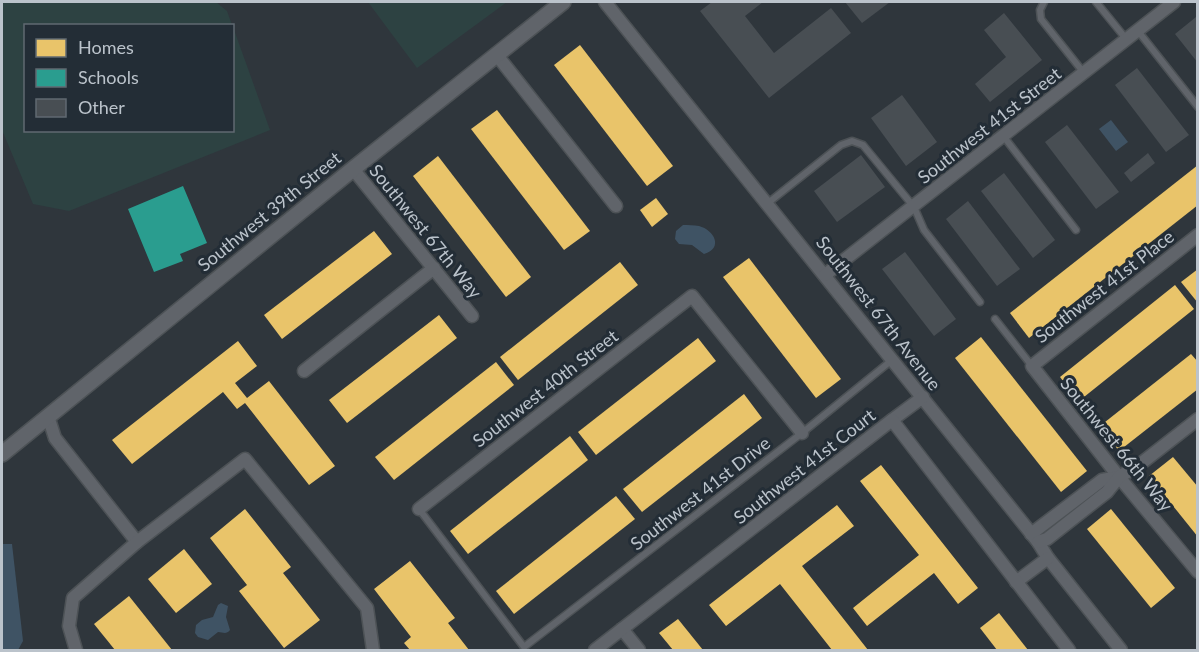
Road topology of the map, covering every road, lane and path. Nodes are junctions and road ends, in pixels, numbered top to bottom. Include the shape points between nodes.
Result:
1 (563, 2) edge
2 (605, 2) edge
3 (1044, 2) edge
4 (1096, 2) edge
5 (1173, 2) edge
6 (1138, 31) junction
7 (1127, 40) junction
8 (496, 54) junction
9 (1084, 73) junction
10 (1197, 107) edge
11 (1004, 137) junction
12 (352, 169) junction
13 (768, 203) junction
14 (616, 206) dead end
15 (915, 207) junction
16 (1076, 230) dead end
17 (1197, 235) edge
18 (434, 268) junction
19 (825, 275) junction
20 (980, 302) dead end
21 (472, 316) dead end
22 (995, 319) dead end
23 (892, 359) junction
24 (1032, 366) junction
25 (304, 371) dead end
26 (923, 398) junction
27 (48, 416) junction
28 (1197, 419) edge
29 (892, 420) junction
30 (802, 433) junction
31 (2, 454) edge
32 (1119, 477) junction
33 (419, 509) joint
34 (1035, 538) junction
35 (137, 542) junction
36 (1048, 558) junction
37 (1197, 572) edge
38 (1016, 582) junction
39 (622, 629) junction
40 (76, 651) edge
41 (373, 651) edge
42 (595, 651) edge
43 (639, 651) edge
44 (1069, 651) edge
45 (1121, 651) edge

1 - 8 street, Southwest 39th Street
2 - 13 street, Southwest 67th Avenue
3 - 9 lane via 1041,19
4 - 7 lane
5 - 6 street, Southwest 41st Street
6 - 7 street, Southwest 41st Street
6 - 10 lane
7 - 9 street, Southwest 41st Street
8 - 12 street, Southwest 39th Street
8 - 14 street
9 - 11 street, Southwest 41st Street
11 - 15 street, Southwest 41st Street
11 - 16 lane
12 - 18 street, Southwest 67th Way
12 - 27 street, Southwest 39th Street
13 - 15 lane via 841,145 852,141 863,145
13 - 19 street, Southwest 67th Avenue
15 - 19 street, Southwest 41st Street
15 - 20 lane via 924,230
17 - 24 street, Southwest 41st Place
18 - 21 street, Southwest 67th Way
18 - 25 street
19 - 23 street, Southwest 67th Avenue
22 - 24 lane
23 - 26 street, Southwest 67th Avenue
23 - 30 lane, Southwest 41st Drive
24 - 32 street, Southwest 66th Way
26 - 29 street
26 - 34 street, Southwest 67th Avenue
27 - 31 street, Southwest 39th Street
27 - 35 street via 55,438
28 - 32 street
29 - 38 street, Southwest 41st Court
29 - 39 street, Southwest 41st Court
30 - 33 street, Southwest 40th Street via 692,296
30 - 33 lane, Southwest 41st Drive via 524,647
32 - 34 street via 1102,480
32 - 37 street, Southwest 66th Way
34 - 36 street, Southwest 67th Avenue
35 - 40 street via 73,598 69,626
35 - 41 street via 245,459 367,608
36 - 38 street
36 - 45 street, Southwest 67th Avenue
38 - 44 street, Southwest 41st Court
39 - 42 street, Southwest 41st Court
39 - 43 street

